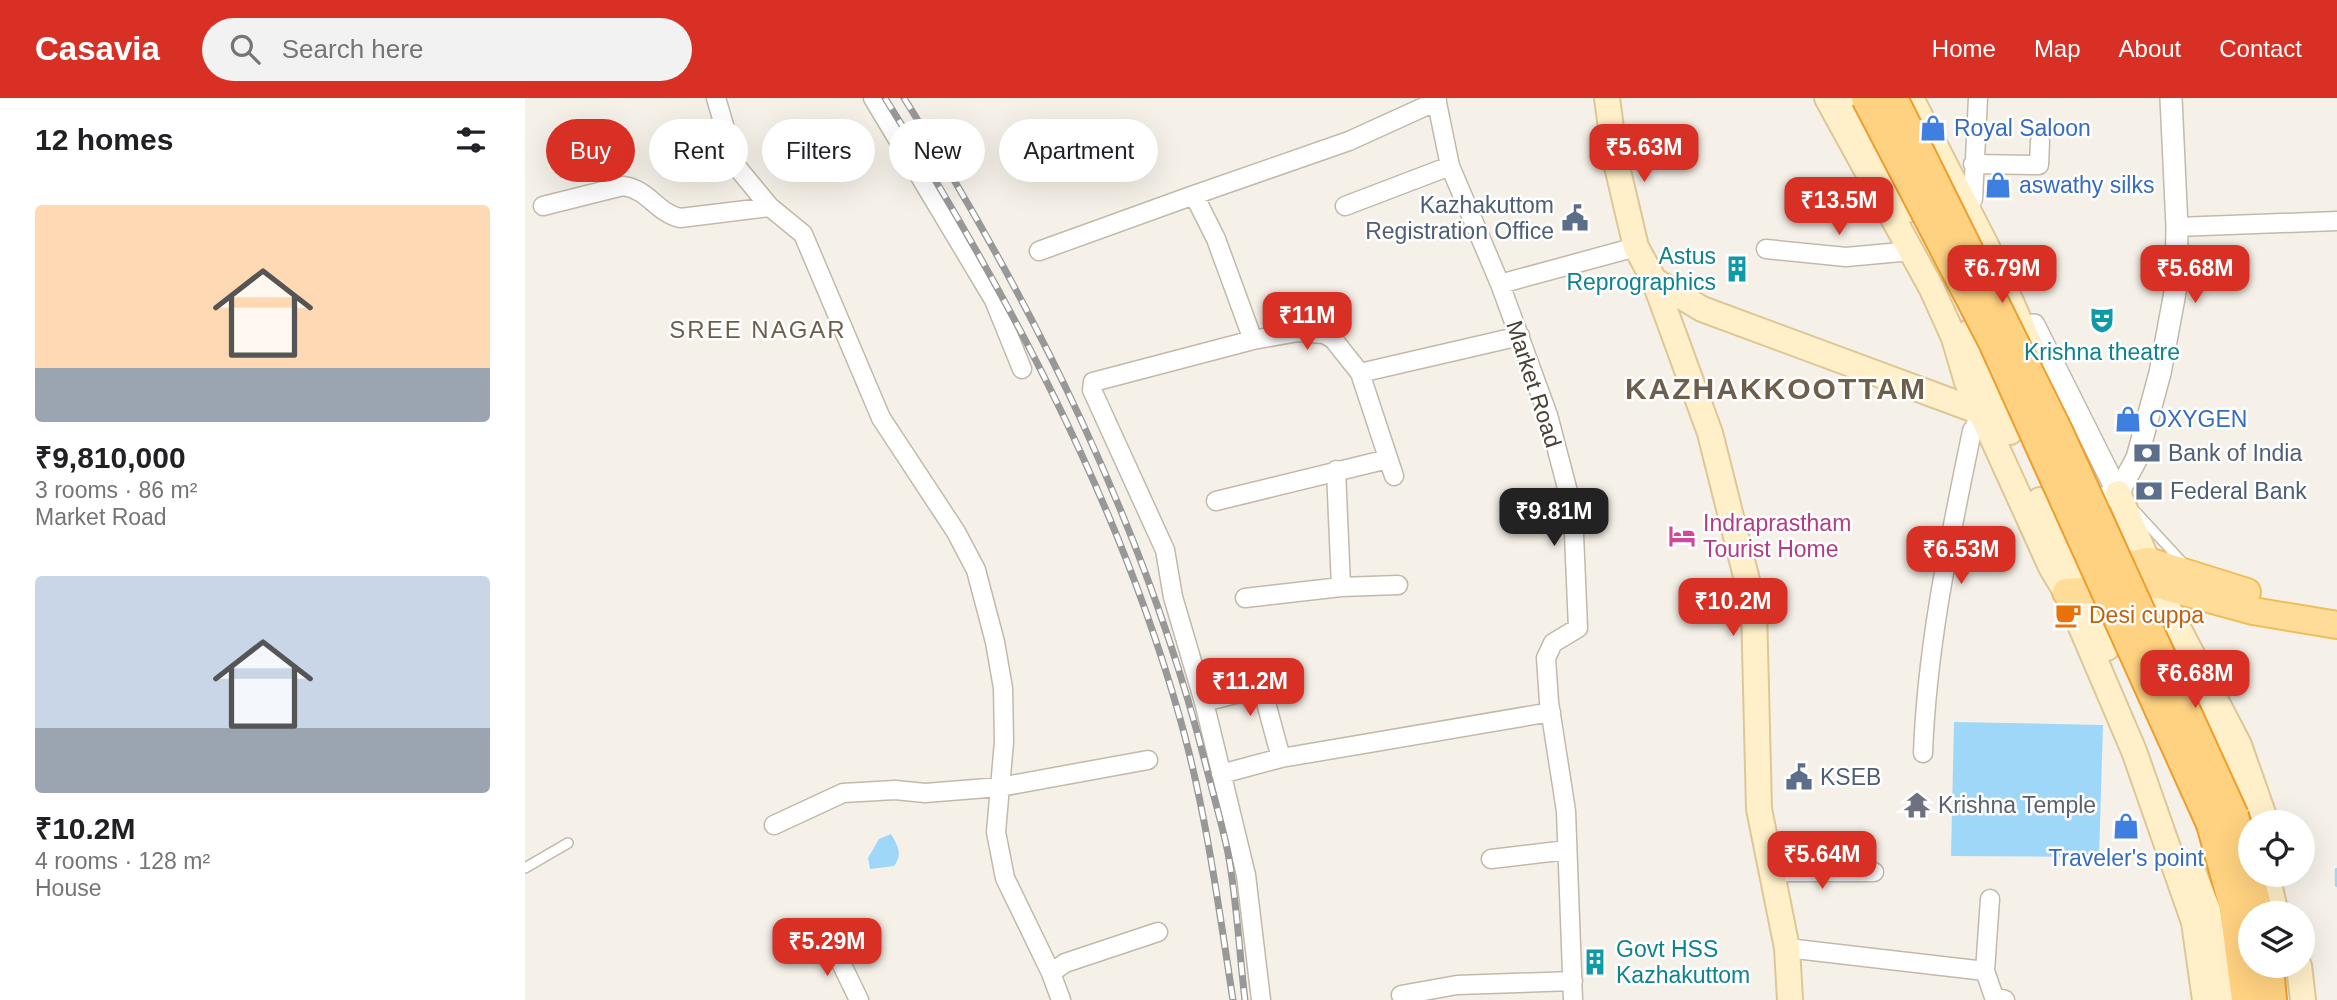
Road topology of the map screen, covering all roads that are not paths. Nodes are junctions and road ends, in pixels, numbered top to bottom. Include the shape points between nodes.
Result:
1 (716, 98) edge
2 (873, 98) edge
3 (1607, 98) edge
4 (1828, 98) edge
5 (1850, 98) edge
6 (1866, 98) edge
7 (1893, 98) edge
8 (1910, 98) edge
9 (1922, 98) edge
10 (1978, 98) edge
11 (2171, 98) edge
12 (1437, 100) edge
13 (2040, 141) dead end
14 (1973, 164) junction
15 (1450, 166) junction
16 (1194, 195) junction
17 (1973, 199) junction
18 (543, 206) dead end
19 (1345, 206) dead end
20 (770, 207) junction
21 (2337, 221) edge
22 (2177, 227) junction
23 (1636, 247) junction
24 (1766, 249) dead end
25 (1039, 251) dead end
26 (1912, 251) junction
27 (1654, 280) junction
28 (1500, 284) junction
29 (1702, 309) junction
30 (1520, 336) junction
31 (1252, 340) junction
32 (1681, 359) junction
33 (1023, 369) dead end
34 (1360, 373) junction
35 (1983, 413) junction
36 (1336, 470) junction
37 (2110, 495) junction
38 (1216, 501) dead end
39 (2040, 520) junction
40 (2192, 574) junction
41 (2071, 584) junction
42 (1398, 585) dead end
43 (2152, 586) junction
44 (1341, 587) junction
45 (1245, 598) dead end
46 (2302, 617) junction
47 (2337, 622) edge
48 (1204, 702) junction
49 (1551, 712) junction
50 (1923, 753) dead end
51 (1281, 758) junction
52 (1149, 760) dead end
53 (1220, 774) junction
54 (1000, 787) junction
55 (2246, 810) edge
56 (2262, 810) edge
57 (774, 825) dead end
58 (568, 843) dead end
59 (1567, 850) junction
60 (1491, 859) dead end
61 (525, 868) edge
62 (1771, 872) junction
63 (1874, 872) dead end
64 (1990, 899) dead end
65 (2256, 901) edge
66 (1158, 932) dead end
67 (829, 938) dead end
68 (1787, 948) junction
69 (1985, 971) junction
70 (1051, 973) junction
71 (2270, 978) edge
72 (2286, 978) edge
73 (2300, 978) edge
74 (1573, 981) junction
75 (1401, 995) dead end
76 (859, 1000) edge
77 (1061, 1000) edge
78 (1261, 1000) edge
79 (1573, 1000) edge
80 (1790, 1000) edge
81 (2005, 1000) edge
82 (2205, 1000) edge
83 (2222, 1000) edge
84 (2246, 1000) edge
85 (2272, 1000) edge
86 (2288, 1000) edge
87 (2303, 1000) edge

1 - 20 street via 736,166
2 - 33 street via 994,300
3 - 23 main road via 1615,158
4 - 26 main road
5 - 39 main road via 1962,316
6 - 84 highway, bridge via 1992,340 2196,787 2234,907
7 - 65 highway, bridge via 2058,431 2202,743 2234,816
8 - 37 main road via 1987,247 2067,429
9 - 17 street
10 - 14 street
11 - 22 street
12 - 15 street, Market Road
12 - 16 street via 1349,141
13 - 14 street via 2039,164
14 - 17 street
15 - 19 street
15 - 28 street, Market Road
16 - 25 street
16 - 31 street via 1216,239
17 - 37 street
18 - 20 street via 623,186 635,187 668,216 680,218
20 - 54 street via 803,234 881,418 976,570 1003,688
21 - 22 street
22 - 37 street via 2176,287 2160,373 2137,458
23 - 27 main road
23 - 28 street
24 - 26 street via 1846,257
26 - 35 main road
27 - 29 main road
27 - 32 main road
28 - 30 street, Market Road
29 - 32 main road via 1690,323
29 - 35 main road
30 - 34 street
30 - 49 street, Market Road via 1548,415 1573,511 1579,619 1578,628 1553,643 1546,658
31 - 34 street via 1298,332 1324,334
31 - 48 street via 1093,382 1092,390 1165,550 1173,597
32 - 62 main road via 1710,433 1754,608 1759,808
34 - 36 street via 1391,468
35 - 39 main road
35 - 50 street via 1972,431 1942,584 1927,685
36 - 38 street
36 - 44 street
37 - 39 street
37 - 40 lane
37 - 43 main road
39 - 41 main road
40 - 43 main road
40 - 46 main road
41 - 43 main road
41 - 82 main road via 2194,922
41 - 83 main road via 2208,910
42 - 44 street
43 - 46 main road via 2253,611
43 - 55 main road
43 - 56 main road via 2239,744
44 - 45 street
46 - 47 main road
48 - 51 street via 1247,691 1265,699
48 - 53 street
49 - 51 street
49 - 59 street, Market Road via 1560,755
51 - 53 street
52 - 54 street
53 - 78 street via 1246,875
54 - 57 street via 843,793
54 - 70 street via 996,832 1005,878
58 - 61 lane
59 - 60 street
59 - 74 street, Market Road
62 - 63 street
62 - 68 main road
64 - 69 street
66 - 70 street via 1065,963
67 - 76 street
68 - 69 street
68 - 80 main road
69 - 81 street via 1994,997
70 - 77 street
71 - 85 highway
72 - 86 main road
73 - 87 main road
74 - 75 street via 1457,985
74 - 79 street, Market Road

